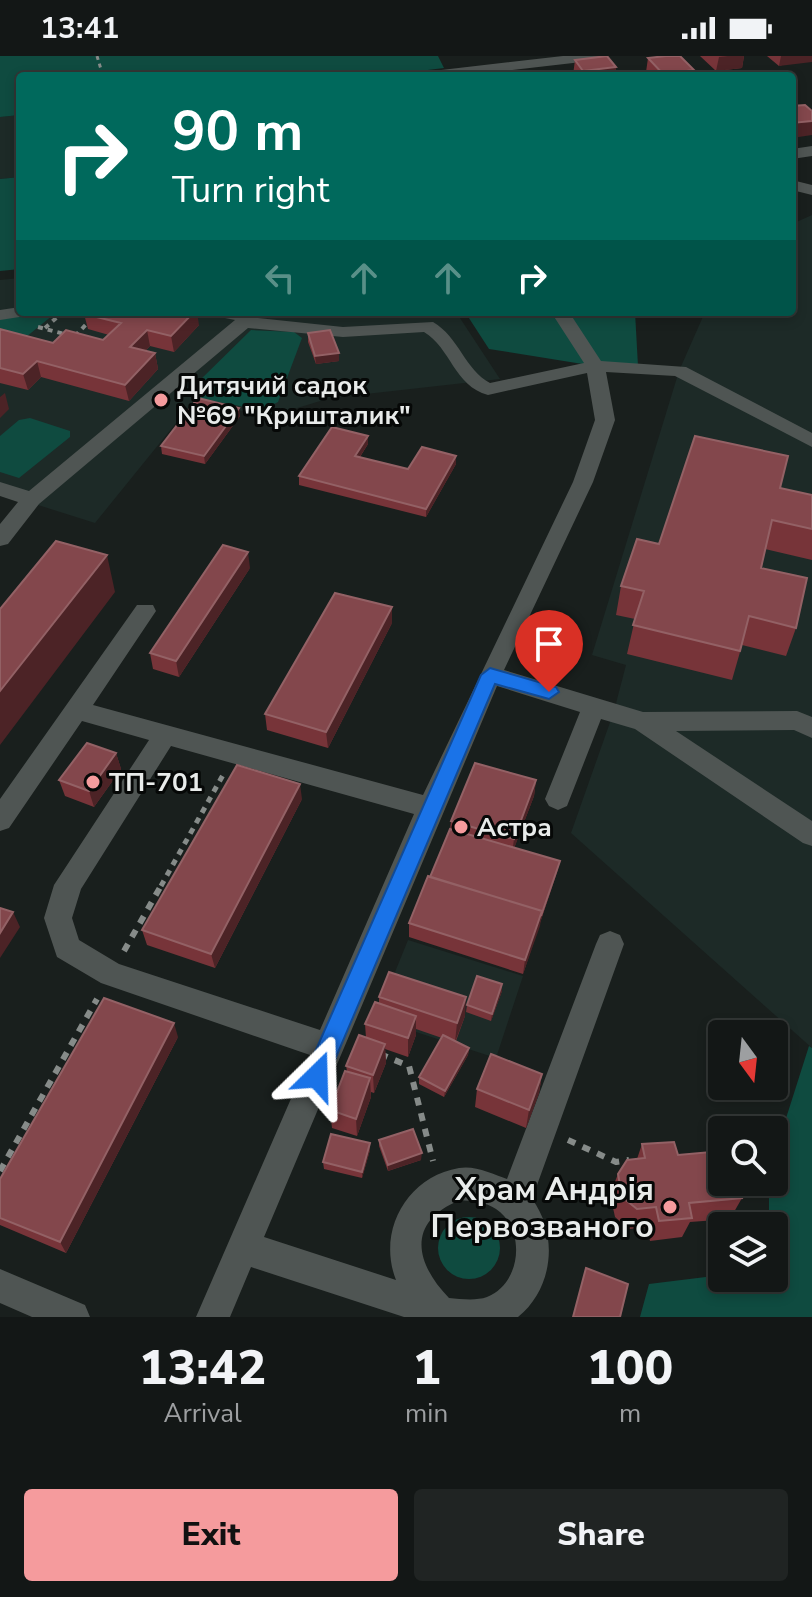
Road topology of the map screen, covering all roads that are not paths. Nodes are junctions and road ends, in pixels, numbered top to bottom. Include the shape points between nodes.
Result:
1 (462, 56) edge
2 (599, 56) edge
3 (504, 67) junction
4 (473, 70) junction
5 (457, 72) edge
6 (466, 72) edge
7 (514, 72) edge
8 (240, 316) edge
9 (563, 316) edge
10 (244, 322) junction
11 (595, 366) junction
12 (812, 441) edge
13 (0, 489) edge
14 (31, 500) junction
15 (0, 539) edge
16 (145, 611) dead end
17 (490, 675) junction
18 (594, 706) junction
19 (77, 710) junction
20 (643, 722) junction
21 (812, 728) edge
22 (165, 735) junction
23 (558, 799) dead end
24 (430, 808) junction
25 (0, 820) edge
26 (812, 835) edge
27 (610, 944) dead end
28 (331, 1041) junction
29 (515, 1202) junction
30 (245, 1248) junction
31 (0, 1286) edge
32 (443, 1315) edge
33 (73, 1317) edge
34 (213, 1317) edge

1 - 4 street
2 - 3 street
3 - 4 street
3 - 7 street
4 - 5 street
4 - 6 street
8 - 10 street via 249,318
9 - 11 street
10 - 11 street via 343,332 427,326 439,331 476,385 488,389
10 - 14 street
11 - 12 street via 679,371
11 - 17 street via 605,420 583,482
13 - 14 street
14 - 15 street
16 - 19 street
17 - 18 street
17 - 24 street
18 - 20 street
18 - 23 street
19 - 22 street
19 - 25 street
20 - 21 street via 797,720
20 - 26 street
22 - 24 street
22 - 28 street via 68,885 58,918 67,948 111,974
24 - 28 street
27 - 29 street
28 - 30 street
29 - 32 street via 533,1245 532,1268 522,1289 507,1306 486,1315
29 - 32 street via 479,1185 460,1184 441,1189 412,1217 405,1258 412,1279
30 - 32 street via 419,1302
30 - 34 street
31 - 33 street

